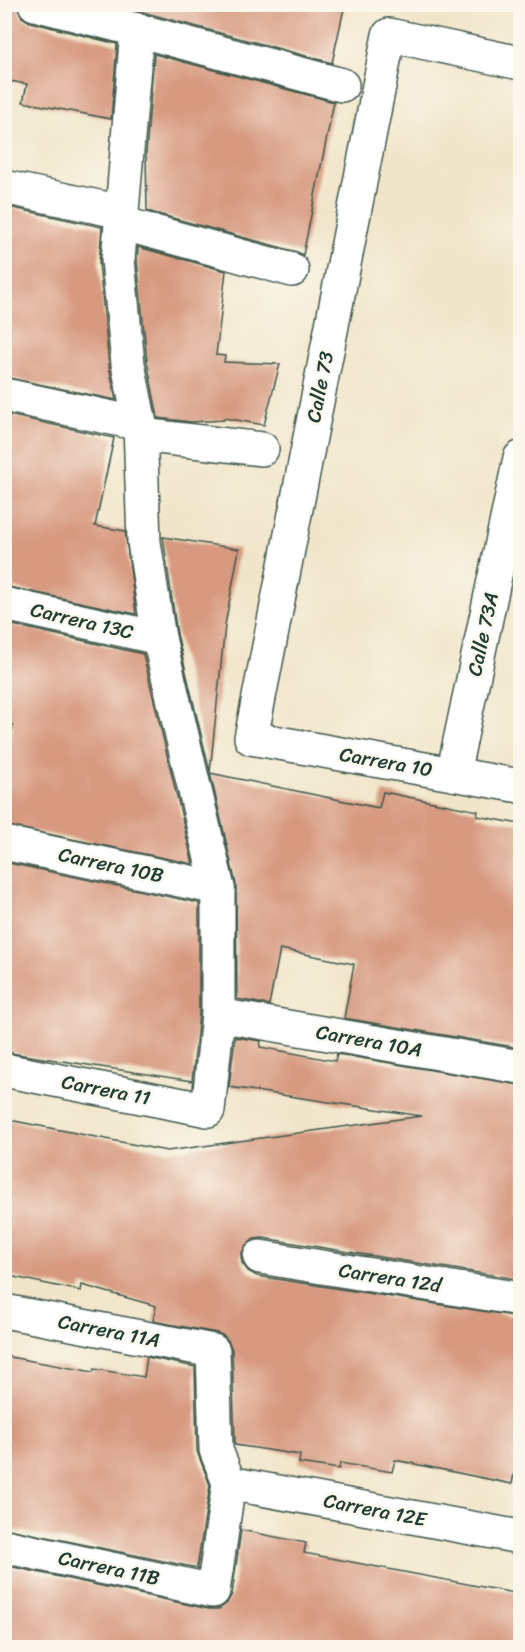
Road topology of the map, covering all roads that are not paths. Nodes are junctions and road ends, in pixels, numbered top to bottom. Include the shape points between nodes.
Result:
1 (35, 4) edge
2 (137, 30) junction
3 (520, 63) edge
4 (342, 85) dead end
5 (4, 187) edge
6 (121, 217) junction
7 (292, 270) dead end
8 (4, 395) edge
9 (141, 429) junction
10 (262, 449) dead end
11 (520, 458) edge
12 (4, 603) edge
13 (159, 638) junction
14 (251, 738) joint
15 (453, 774) junction
16 (520, 786) edge
17 (4, 843) edge
18 (218, 888) junction
19 (218, 1015) junction
20 (520, 1067) edge
21 (4, 1070) edge
22 (261, 1257) dead end
23 (520, 1299) edge
24 (4, 1311) edge
25 (229, 1483) junction
26 (520, 1537) edge
27 (4, 1546) edge

1 - 2 street
2 - 4 street
2 - 6 street
3 - 14 street, Calle 73 via 389,35
5 - 6 street
6 - 7 street
6 - 9 street via 118,260 127,352
8 - 9 street
9 - 10 street
9 - 13 street via 144,542
11 - 15 street, Calle 73A
12 - 13 street, Carrera 13C
13 - 18 street
14 - 15 street, Carrera 10
15 - 16 street, Carrera 10
17 - 18 street, Carrera 10B
18 - 19 street
19 - 20 street, Carrera 10A
19 - 21 street, Carrera 11 via 208,1110
22 - 23 street, Carrera 12d
24 - 25 street, Carrera 11A via 213,1351 216,1450
25 - 26 street, Carrera 12E
25 - 27 street, Carrera 11B via 213,1591

